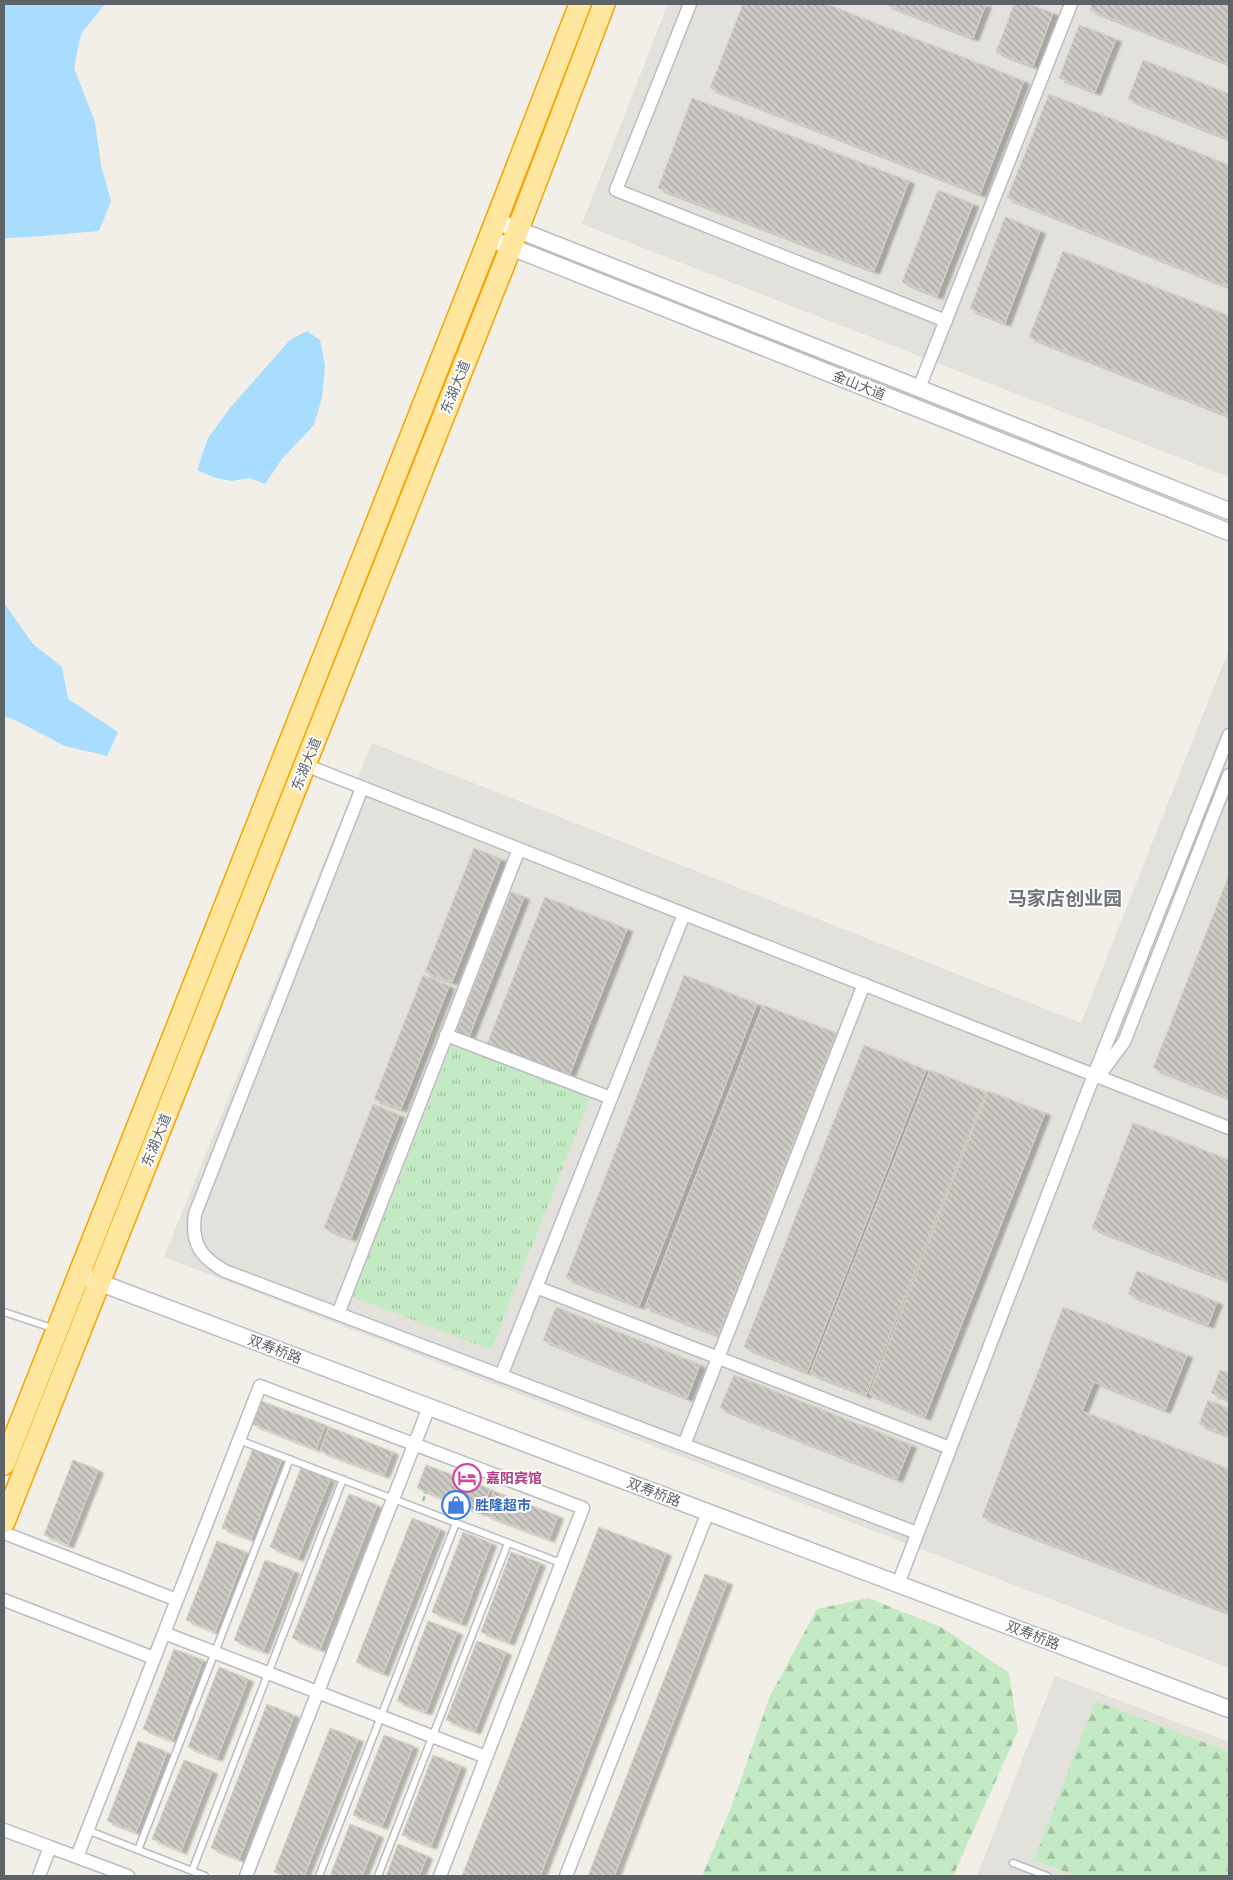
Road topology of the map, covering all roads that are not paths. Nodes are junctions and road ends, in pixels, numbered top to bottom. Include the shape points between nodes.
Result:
1 (580, 4) edge
2 (604, 4) edge
3 (690, 4) edge
4 (1071, 4) edge
5 (493, 230) junction
6 (514, 238) junction
7 (946, 321) junction
8 (919, 388) junction
9 (1229, 511) edge
10 (1229, 532) edge
11 (1229, 735) edge
12 (305, 765) junction
13 (1229, 776) edge
14 (362, 788) junction
15 (519, 849) junction
16 (684, 914) junction
17 (864, 984) junction
18 (446, 1035) junction
19 (1096, 1076) junction
20 (611, 1098) junction
21 (1229, 1128) edge
22 (78, 1275) junction
23 (100, 1282) junction
24 (536, 1288) junction
25 (4, 1312) edge
26 (338, 1314) junction
27 (56, 1330) junction
28 (718, 1358) junction
29 (501, 1376) junction
30 (429, 1407) junction
31 (239, 1440) junction
32 (414, 1445) junction
33 (684, 1445) junction
34 (950, 1448) junction
35 (290, 1459) junction
36 (4, 1464) edge
37 (342, 1479) junction
38 (393, 1499) junction
39 (708, 1512) junction
40 (4, 1522) edge
41 (456, 1523) junction
42 (917, 1532) junction
43 (4, 1533) edge
44 (508, 1543) junction
45 (561, 1563) junction
46 (898, 1584) junction
47 (4, 1600) edge
48 (177, 1600) junction
49 (164, 1633) junction
50 (214, 1653) junction
51 (154, 1658) junction
52 (268, 1674) junction
53 (317, 1692) junction
54 (1229, 1709) edge
55 (380, 1717) junction
56 (432, 1736) junction
57 (486, 1757) junction
58 (4, 1830) edge
59 (87, 1830) junction
60 (50, 1847) junction
61 (138, 1850) junction
62 (77, 1857) junction
63 (1013, 1863) dead end
64 (192, 1871) junction
65 (39, 1876) edge
66 (128, 1876) edge
67 (205, 1876) edge
68 (246, 1876) edge
69 (319, 1876) edge
70 (378, 1876) edge
71 (440, 1876) edge
72 (566, 1876) edge
73 (1047, 1876) edge

1 - 5 highway, 东湖大道
2 - 6 highway, 东湖大道
3 - 7 street via 616,190
4 - 7 street
5 - 6 street, 金山大道
5 - 22 highway, 东湖大道
6 - 8 street, 金山大道
6 - 10 street, 金山大道
6 - 12 highway, 东湖大道
7 - 8 street
8 - 9 street, 金山大道
11 - 19 street
12 - 14 street
12 - 23 highway, 东湖大道
13 - 19 street via 1124,1042
14 - 15 street
14 - 26 street via 195,1214 193,1230 198,1248 211,1264
15 - 16 street
15 - 18 street
16 - 17 street
16 - 20 street
17 - 19 street
17 - 28 street
18 - 20 street
18 - 26 street
19 - 21 street
19 - 34 street
20 - 24 street
22 - 23 street, 双寿桥路
22 - 27 highway, 东湖大道
23 - 30 street, 双寿桥路
23 - 40 highway, 东湖大道
24 - 28 street
24 - 29 street
25 - 27 lane
26 - 29 street
27 - 36 highway, 东湖大道
28 - 33 street
28 - 34 street
29 - 33 street
30 - 32 street
30 - 39 street, 双寿桥路
31 - 32 street via 260,1386
31 - 35 lane
31 - 48 street
32 - 38 street
32 - 45 street via 583,1508
33 - 42 street
34 - 42 street
35 - 37 lane
35 - 50 lane
37 - 38 lane
37 - 52 lane
38 - 41 lane
38 - 53 street
39 - 46 street, 双寿桥路
39 - 72 street
41 - 44 lane
41 - 55 lane
42 - 46 street
43 - 48 street
44 - 45 lane
44 - 56 lane
45 - 57 street
46 - 54 street, 双寿桥路
47 - 51 street
48 - 49 street
49 - 50 street
49 - 51 street
50 - 52 street
50 - 61 lane
51 - 59 street
52 - 53 street
52 - 64 lane
53 - 55 street
53 - 68 street
55 - 56 street
55 - 69 lane
56 - 57 street
56 - 70 lane
57 - 71 street
58 - 60 street
59 - 61 lane
59 - 62 street
60 - 62 street
60 - 65 street
61 - 64 lane
62 - 66 street
63 - 73 lane
64 - 67 lane

